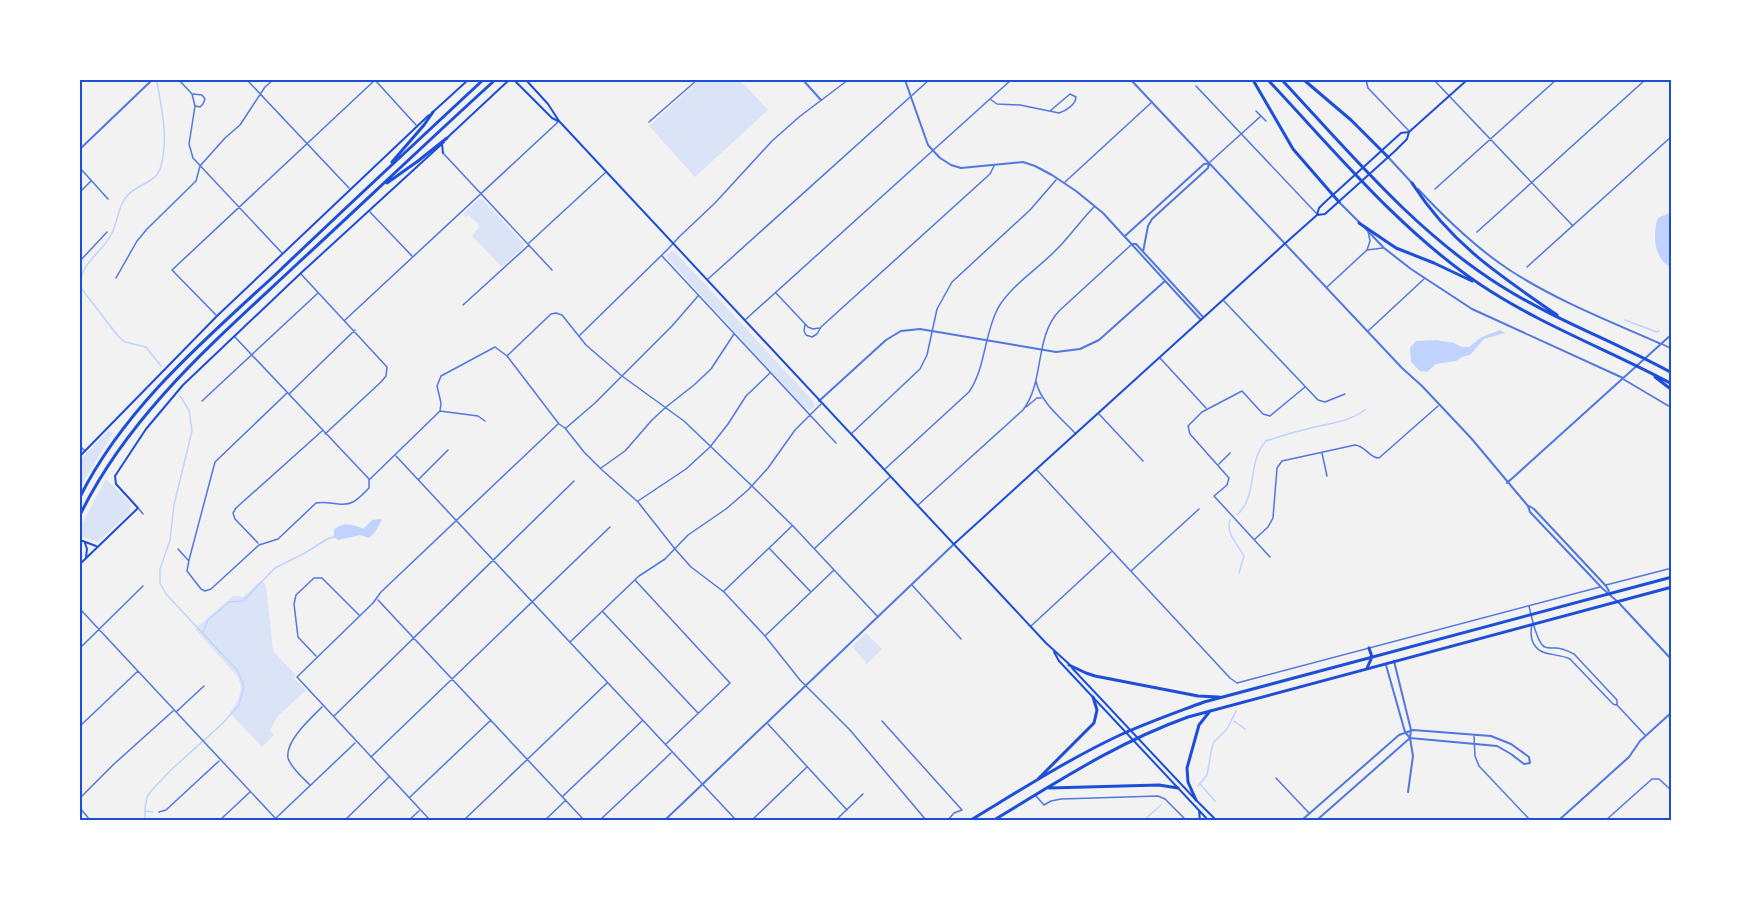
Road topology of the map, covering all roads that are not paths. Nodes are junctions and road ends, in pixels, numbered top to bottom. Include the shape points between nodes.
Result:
1 (152, 80) edge
2 (179, 80) edge
3 (247, 80) edge
4 (273, 80) edge
5 (375, 80) edge
6 (468, 80) edge
7 (483, 80) edge
8 (495, 80) edge
9 (509, 80) edge
10 (514, 80) edge
11 (526, 80) edge
12 (697, 80) edge
13 (803, 80) edge
14 (848, 80) edge
15 (905, 80) edge
16 (929, 80) edge
17 (1011, 80) edge
18 (1133, 80) edge
19 (1253, 80) edge
20 (1268, 80) edge
21 (1282, 80) edge
22 (1304, 80) edge
23 (1366, 80) edge
24 (1434, 80) edge
25 (1467, 80) edge
26 (1556, 80) edge
27 (1645, 80) edge
28 (1196, 86) dead end
29 (192, 94) junction
30 (260, 94) junction
31 (910, 96) junction
32 (1449, 96) junction
33 (990, 99) junction
34 (821, 100) junction
35 (1152, 102) junction
36 (195, 106) junction
37 (1050, 111) junction
38 (1256, 111) dead end
39 (432, 112) junction
40 (1261, 116) junction
41 (559, 121) junction
42 (1266, 121) dead end
43 (649, 123) dead end
44 (417, 126) junction
45 (1409, 132) junction
46 (1241, 134) junction
47 (1671, 136) edge
48 (447, 138) junction
49 (1491, 139) junction
50 (307, 144) junction
51 (442, 144) junction
52 (80, 149) edge
53 (1382, 150) junction
54 (933, 151) junction
55 (443, 153) joint
56 (1388, 157) junction
57 (1209, 163) junction
58 (994, 164) junction
59 (200, 166) junction
60 (80, 168) edge
61 (606, 172) junction
62 (382, 174) junction
63 (1058, 178) junction
64 (91, 181) junction
65 (1064, 182) junction
66 (1412, 183) junction
67 (1531, 183) junction
68 (378, 189) junction
69 (1435, 189) dead end
70 (350, 190) junction
71 (80, 192) edge
72 (481, 193) junction
73 (1332, 195) junction
74 (108, 199) dead end
75 (1339, 201) junction
76 (1095, 206) junction
77 (239, 207) junction
78 (369, 210) junction
79 (1317, 214) junction
80 (1359, 223) junction
81 (1573, 226) junction
82 (107, 231) dead end
83 (1368, 231) junction
84 (1478, 232) dead end
85 (1125, 236) junction
86 (673, 243) junction
87 (1132, 244) junction
88 (1285, 244) junction
89 (529, 245) junction
90 (1384, 248) junction
91 (1367, 250) junction
92 (1143, 252) junction
93 (282, 253) junction
94 (661, 255) junction
95 (413, 256) junction
96 (80, 261) edge
97 (1527, 267) dead end
98 (552, 270) dead end
99 (1158, 271) junction
100 (300, 273) junction
101 (116, 278) dead end
102 (1424, 279) junction
103 (707, 280) junction
104 (1165, 281) junction
105 (1482, 286) junction
106 (1326, 288) junction
107 (319, 292) junction
108 (776, 293) junction
109 (698, 295) junction
110 (1224, 300) junction
111 (463, 305) dead end
112 (217, 316) junction
113 (1203, 319) junction
114 (345, 320) junction
115 (745, 321) junction
116 (1566, 321) junction
117 (805, 324) junction
118 (820, 327) junction
119 (355, 330) junction
120 (932, 331) junction
121 (1367, 332) junction
122 (734, 334) junction
123 (1671, 334) edge
124 (234, 336) junction
125 (579, 336) junction
126 (987, 340) junction
127 (1661, 344) junction
128 (1671, 349) edge
129 (1042, 350) junction
130 (252, 355) junction
131 (507, 356) junction
132 (1160, 357) junction
133 (1646, 370) junction
134 (771, 373) junction
135 (1671, 373) edge
136 (622, 376) junction
137 (1623, 378) junction
138 (1036, 380) junction
139 (1671, 384) edge
140 (1305, 387) junction
141 (1671, 390) edge
142 (288, 393) junction
143 (1345, 394) dead end
144 (1044, 399) junction
145 (202, 401) dead end
146 (820, 402) junction
147 (1440, 405) junction
148 (666, 407) junction
149 (1671, 408) edge
150 (1206, 409) junction
151 (1023, 410) junction
152 (440, 411) junction
153 (1098, 413) junction
154 (809, 415) junction
155 (485, 421) dead end
156 (559, 424) junction
157 (565, 428) junction
158 (322, 431) junction
159 (325, 434) junction
160 (851, 434) junction
161 (1076, 434) junction
162 (836, 443) dead end
163 (80, 446) edge
164 (710, 447) junction
165 (448, 450) dead end
166 (85, 451) junction
167 (1322, 451) junction
168 (1230, 453) dead end
169 (80, 456) edge
170 (395, 456) junction
171 (1143, 461) dead end
172 (1218, 464) junction
173 (601, 469) junction
174 (884, 469) junction
175 (1036, 470) junction
176 (890, 476) junction
177 (1328, 476) dead end
178 (418, 479) junction
179 (369, 480) junction
180 (574, 481) dead end
181 (1507, 483) junction
182 (752, 486) junction
183 (80, 497) edge
184 (638, 502) junction
185 (918, 506) junction
186 (1528, 506) junction
187 (138, 508) junction
188 (1199, 509) dead end
189 (143, 514) dead end
190 (80, 515) edge
191 (456, 520) junction
192 (793, 526) junction
193 (610, 527) dead end
194 (81, 540) edge
195 (1254, 540) junction
196 (954, 544) junction
197 (259, 545) junction
198 (98, 547) junction
199 (178, 549) dead end
200 (675, 549) junction
201 (769, 549) junction
202 (815, 549) junction
203 (1111, 552) junction
204 (1270, 557) dead end
205 (86, 558) junction
206 (189, 560) junction
207 (494, 560) junction
208 (80, 564) edge
209 (1671, 568) edge
210 (834, 570) junction
211 (1130, 572) junction
212 (1671, 577) edge
213 (634, 580) junction
214 (911, 585) junction
215 (1605, 585) junction
216 (143, 586) dead end
217 (1601, 587) junction
218 (1671, 587) edge
219 (724, 592) junction
220 (811, 592) junction
221 (1610, 594) junction
222 (377, 598) junction
223 (532, 602) junction
224 (1618, 602) junction
225 (1529, 606) junction
226 (80, 609) edge
227 (602, 611) junction
228 (1530, 615) junction
229 (360, 616) junction
230 (878, 617) junction
231 (1533, 624) junction
232 (1031, 627) junction
233 (98, 629) junction
234 (765, 636) junction
235 (414, 638) junction
236 (961, 639) dead end
237 (570, 642) junction
238 (80, 648) edge
239 (1369, 648) junction
240 (1551, 648) junction
241 (1052, 649) junction
242 (1393, 651) junction
243 (1572, 653) junction
244 (1550, 654) junction
245 (317, 657) junction
246 (1372, 657) junction
247 (1567, 657) junction
248 (1671, 660) edge
249 (1394, 661) junction
250 (1386, 663) junction
251 (1069, 664) junction
252 (1367, 668) junction
253 (138, 671) junction
254 (452, 679) junction
255 (1399, 681) junction
256 (608, 683) junction
257 (1390, 683) junction
258 (204, 686) dead end
259 (805, 686) junction
260 (1093, 697) junction
261 (1223, 697) junction
262 (1617, 705) junction
263 (323, 706) junction
264 (173, 710) junction
265 (1211, 710) junction
266 (1671, 712) edge
267 (176, 713) junction
268 (698, 713) junction
269 (333, 717) junction
270 (80, 719) edge
271 (491, 720) junction
272 (642, 720) junction
273 (1117, 720) junction
274 (882, 721) dead end
275 (83, 723) junction
276 (767, 723) junction
277 (80, 726) edge
278 (1411, 730) junction
279 (1405, 732) junction
280 (1474, 735) junction
281 (1646, 735) junction
282 (1409, 739) junction
283 (356, 742) junction
284 (665, 744) junction
285 (1474, 744) junction
286 (672, 752) junction
287 (371, 757) junction
288 (220, 760) junction
289 (528, 760) junction
290 (808, 766) junction
291 (390, 777) junction
292 (1276, 778) dead end
293 (1035, 782) junction
294 (703, 785) junction
295 (310, 786) junction
296 (1047, 788) junction
297 (1178, 788) junction
298 (1671, 791) edge
299 (250, 792) junction
300 (1408, 792) dead end
301 (863, 794) dead end
302 (1035, 796) junction
303 (562, 797) junction
304 (80, 798) edge
305 (409, 798) junction
306 (566, 800) junction
307 (1196, 800) junction
308 (80, 808) edge
309 (420, 810) junction
310 (847, 810) junction
311 (1199, 811) junction
312 (159, 812) dead end
313 (1309, 814) junction
314 (90, 820) edge
315 (220, 820) edge
316 (276, 820) edge
317 (345, 820) edge
318 (409, 820) edge
319 (430, 820) edge
320 (464, 820) edge
321 (545, 820) edge
322 (584, 820) edge
323 (600, 820) edge
324 (665, 820) edge
325 (736, 820) edge
326 (752, 820) edge
327 (836, 820) edge
328 (926, 820) edge
329 (948, 820) edge
330 (971, 820) edge
331 (994, 820) edge
332 (1186, 820) edge
333 (1200, 820) edge
334 (1208, 820) edge
335 (1216, 820) edge
336 (1302, 820) edge
337 (1317, 820) edge
338 (1530, 820) edge
339 (1559, 820) edge
340 (1606, 820) edge

1 - 52 street
2 - 29 street
3 - 30 street
4 - 30 street
5 - 44 street
5 - 50 street
6 - 39 main road
7 - 62 highway
8 - 68 highway
9 - 48 main road
10 - 41 main road via 550,117
11 - 41 main road
12 - 43 street
13 - 34 street
14 - 34 street
15 - 31 street
16 - 31 street
17 - 33 street
18 - 35 street
19 - 73 highway via 1293,149
20 - 105 highway via 1391,211
21 - 116 highway via 1436,239 1500,286
22 - 53 highway
23 - 45 street via 1368,88
24 - 32 street
25 - 32 main road
26 - 49 street
27 - 67 street
28 - 46 street
29 - 36 street
29 - 36 street via 205,99 200,107
30 - 50 street
30 - 59 street via 240,125
31 - 54 street
31 - 103 street
32 - 45 main road
32 - 49 street
33 - 37 street via 997,104
33 - 54 street
34 - 86 street via 772,141
35 - 57 street
35 - 65 street
36 - 59 street via 189,144
37 - 37 street via 1062,113 1076,97 1070,94
38 - 40 street
39 - 44 main road
39 - 62 highway
40 - 42 street
40 - 46 street
41 - 61 main road
41 - 72 street
44 - 70 main road
45 - 53 main road via 1401,133
45 - 56 main road
46 - 57 street
46 - 79 street
47 - 81 street
48 - 51 main road
48 - 68 highway
49 - 67 street
49 - 69 street
50 - 70 street
50 - 77 street
51 - 55 main road
51 - 78 main road
53 - 56 highway
53 - 73 main road
54 - 58 street via 956,167
54 - 108 street
55 - 72 street
56 - 66 street
56 - 75 main road
57 - 85 street
57 - 88 street
57 - 92 street via 1152,219
58 - 63 street via 1027,163
58 - 118 street via 990,174
59 - 77 street
59 - 101 street via 196,181 137,241
60 - 64 street
61 - 86 main road
61 - 89 street
62 - 183 highway via 163,383 123,429
63 - 65 street
63 - 120 street via 1026,214 952,282 940,302
64 - 71 street
64 - 74 street
65 - 76 street
66 - 116 highway via 1440,221 1475,257
66 - 127 street via 1448,220 1507,268 1563,301
67 - 81 street
67 - 84 street
68 - 190 highway via 162,395 120,447
70 - 93 main road
72 - 89 street
72 - 95 street
73 - 75 highway
73 - 79 main road
75 - 79 main road via 1325,214
75 - 80 street
76 - 85 street
76 - 126 street via 1056,251 1005,299
77 - 93 street
77 - 112 street via 172,270
78 - 95 street
78 - 100 main road
79 - 88 main road
80 - 83 street
80 - 105 highway via 1396,248
81 - 97 street
82 - 96 street
83 - 90 street
83 - 91 street
85 - 87 street
86 - 94 street
86 - 103 main road
87 - 92 street
87 - 99 street
87 - 129 street via 1055,315
88 - 106 street
88 - 110 main road
89 - 98 street
89 - 111 street
90 - 91 street
90 - 102 street
91 - 106 street
92 - 99 street
93 - 112 main road
94 - 109 street
94 - 125 street
95 - 114 street
99 - 104 street
99 - 113 street
100 - 107 street
100 - 124 main road
102 - 121 street
102 - 137 street via 1492,319
103 - 115 main road
104 - 113 street
104 - 129 street via 1094,343 1071,351
105 - 133 highway via 1541,321
106 - 121 street
107 - 114 street
107 - 130 street
108 - 115 street
108 - 117 street
109 - 122 street
109 - 136 street
110 - 113 main road
110 - 140 street
112 - 166 main road
113 - 132 main road
114 - 119 street
115 - 146 main road
116 - 135 highway
117 - 118 street via 811,329
117 - 118 street via 808,336 814,337
119 - 142 street
119 - 159 street via 387,367 386,376
120 - 126 street
120 - 146 street via 910,329 890,337
120 - 160 street via 927,355 917,373
121 - 147 street
122 - 134 street
122 - 148 street via 711,369
123 - 127 street
124 - 130 street
124 - 187 main road via 157,414 117,472 116,484
125 - 131 street via 562,315 550,314
125 - 136 street
126 - 129 street
126 - 174 street via 969,392
127 - 128 street
127 - 137 street
129 - 138 street
130 - 142 street
130 - 145 street
131 - 152 street via 495,347 441,376 437,386
131 - 156 street
132 - 150 street
132 - 153 main road
133 - 139 highway
133 - 141 highway
134 - 154 street
134 - 164 street via 746,396
136 - 148 street
136 - 157 street
137 - 149 street
137 - 181 street
138 - 144 street
138 - 151 street
140 - 143 street via 1321,402
140 - 150 street via 1270,416 1263,414 1242,391
142 - 158 street
142 - 206 street via 214,462
144 - 151 street via 1036,398
144 - 161 street
146 - 154 street
146 - 160 main road
147 - 167 street via 1380,458 1374,458 1359,445
147 - 181 street
148 - 164 street
148 - 173 street via 625,451
150 - 172 street via 1187,429
151 - 185 street
152 - 155 street via 478,416
152 - 170 street
153 - 161 main road
153 - 171 street
154 - 162 street
154 - 182 street
156 - 157 street
156 - 191 street
157 - 173 street
158 - 159 street
158 - 197 street via 233,513
159 - 179 street
160 - 174 main road
161 - 175 main road
163 - 166 street
164 - 182 street
164 - 184 street
165 - 178 street
166 - 169 main road
167 - 177 street
167 - 195 street via 1279,463 1273,518
168 - 172 street
170 - 178 street
170 - 179 street
172 - 195 street via 1229,480 1214,496
173 - 184 street
174 - 176 main road
175 - 196 main road
175 - 203 street
176 - 185 main road
176 - 202 street
178 - 191 street
179 - 197 street via 369,488 354,502 316,503 278,538
180 - 207 street
181 - 186 street
182 - 192 street
182 - 200 street
184 - 200 street
185 - 196 main road
186 - 215 street
186 - 217 street
187 - 189 street
187 - 198 main road
188 - 211 street
191 - 207 street
191 - 222 street
192 - 201 street
192 - 202 street
193 - 223 street
194 - 198 main road
194 - 205 main road via 87,549
195 - 204 street
196 - 214 street
196 - 232 main road
197 - 206 street via 206,591 188,574
198 - 205 main road
199 - 206 street
200 - 213 street
200 - 219 street
201 - 219 street
201 - 220 street
202 - 210 street
203 - 211 street
203 - 232 street
205 - 208 main road
207 - 223 street
207 - 235 street
209 - 215 street
210 - 220 street
210 - 230 street
211 - 239 street via 1233,681
212 - 221 highway
213 - 227 street
213 - 268 street via 730,683
214 - 230 street
214 - 236 street
215 - 221 street
216 - 233 street
217 - 221 street
217 - 225 street
218 - 224 highway
219 - 234 street
220 - 234 street
221 - 224 street
221 - 228 highway
222 - 229 street
222 - 235 street
223 - 237 street
223 - 254 street
224 - 231 highway
224 - 248 street
225 - 228 street
225 - 239 street
226 - 233 street
227 - 237 street
227 - 268 street
228 - 231 street
228 - 242 highway
229 - 245 street
229 - 245 street via 322,578 314,578 296,595 298,637
230 - 259 street
231 - 240 street via 1540,643
231 - 244 street via 1530,631 1534,646
231 - 249 highway
232 - 241 main road
233 - 238 street
233 - 253 street
234 - 259 street
235 - 254 street
235 - 269 street
237 - 256 street
239 - 246 highway
240 - 243 street
240 - 244 street
241 - 251 main road
241 - 260 main road
242 - 246 highway
242 - 250 highway
243 - 247 street
243 - 262 street via 1617,700
244 - 247 street
245 - 263 street via 297,677
246 - 252 highway
246 - 261 highway
247 - 262 street
249 - 250 highway
249 - 255 street
250 - 252 highway
250 - 257 street
251 - 261 highway via 1094,676 1197,696
251 - 273 main road
252 - 265 highway
253 - 264 street
253 - 275 street
254 - 271 street
254 - 287 street
255 - 257 street
255 - 278 street
256 - 272 street
256 - 289 street
257 - 279 street
258 - 267 street
259 - 276 street
259 - 328 street via 850,730
260 - 273 main road
260 - 293 highway via 1097,711 1094,723
261 - 293 highway via 1119,736
262 - 281 street
263 - 269 street
263 - 295 street via 300,728 289,748 288,758
264 - 267 street
264 - 304 street
265 - 296 highway via 1142,735
265 - 307 highway via 1199,725 1187,768
266 - 281 street
267 - 288 street
268 - 284 street
269 - 283 street
270 - 275 street
271 - 289 street
271 - 305 street
272 - 284 street
272 - 303 street
273 - 297 main road
273 - 307 main road
274 - 329 street via 962,810
275 - 277 street
276 - 290 street
276 - 294 street
278 - 279 street
278 - 280 street
278 - 282 street
279 - 282 street
279 - 313 street
280 - 285 street
280 - 285 street via 1491,736 1511,744 1529,757 1530,763 1524,764 1497,746
281 - 339 street via 1629,757
282 - 285 street
282 - 300 street via 1413,756
282 - 337 street
283 - 287 street
283 - 295 street
284 - 286 street
285 - 338 street via 1479,766
286 - 294 street
286 - 323 street
287 - 291 street
288 - 299 street
288 - 312 street via 166,810
289 - 303 street
289 - 320 street
290 - 310 street
290 - 326 street
291 - 305 street
291 - 317 street
292 - 313 street
293 - 330 highway
294 - 324 street
294 - 325 street
295 - 316 street
296 - 297 highway
296 - 302 highway
297 - 311 main road
298 - 340 street via 1662,781 1652,779
299 - 315 street
299 - 316 street
301 - 310 street
302 - 331 highway
302 - 332 street via 1044,805 1062,799 1158,796 1165,798
303 - 306 street
305 - 309 street
306 - 321 street
306 - 322 street
307 - 335 main road
308 - 314 street
309 - 318 street
309 - 319 street
310 - 327 street
311 - 333 main road
311 - 334 main road
313 - 336 street

